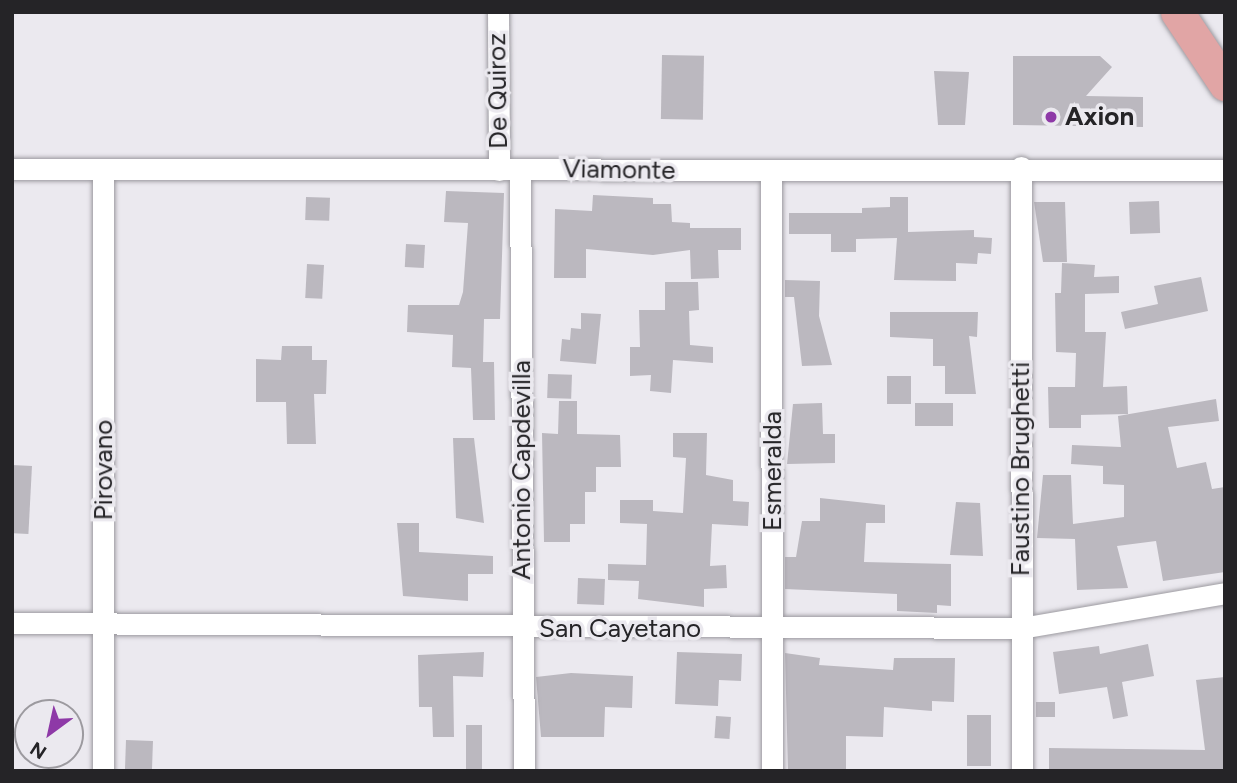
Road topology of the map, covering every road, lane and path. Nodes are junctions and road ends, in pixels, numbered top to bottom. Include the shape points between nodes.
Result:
1 (498, 12) edge
2 (1177, 12) edge
3 (1225, 84) edge
4 (1021, 167) junction
5 (12, 169) edge
6 (103, 170) junction
7 (510, 170) junction
8 (1225, 170) edge
9 (771, 172) junction
10 (1225, 593) edge
11 (105, 622) junction
12 (12, 623) edge
13 (1021, 628) junction
14 (524, 629) junction
15 (773, 629) junction
16 (103, 771) edge
17 (524, 771) edge
18 (772, 771) edge
19 (1022, 771) edge

1 - 7 street, De Quiroz
2 - 3 main road
4 - 8 street, Viamonte
4 - 9 street, Viamonte
4 - 13 street, Faustino Brughetti
5 - 6 street, Viamonte
6 - 7 street, Viamonte
6 - 11 street, Pirovano
7 - 9 street, Viamonte
7 - 14 street, Antonio Capdevilla
9 - 15 street, Esmeralda
10 - 13 street, San Cayetano
11 - 12 street, San Cayetano
11 - 14 street, San Cayetano
11 - 16 street, Pirovano
13 - 15 street, San Cayetano
13 - 19 street, Faustino Brughetti
14 - 15 street, San Cayetano
14 - 17 street, Antonio Capdevilla
15 - 18 street, Esmeralda

